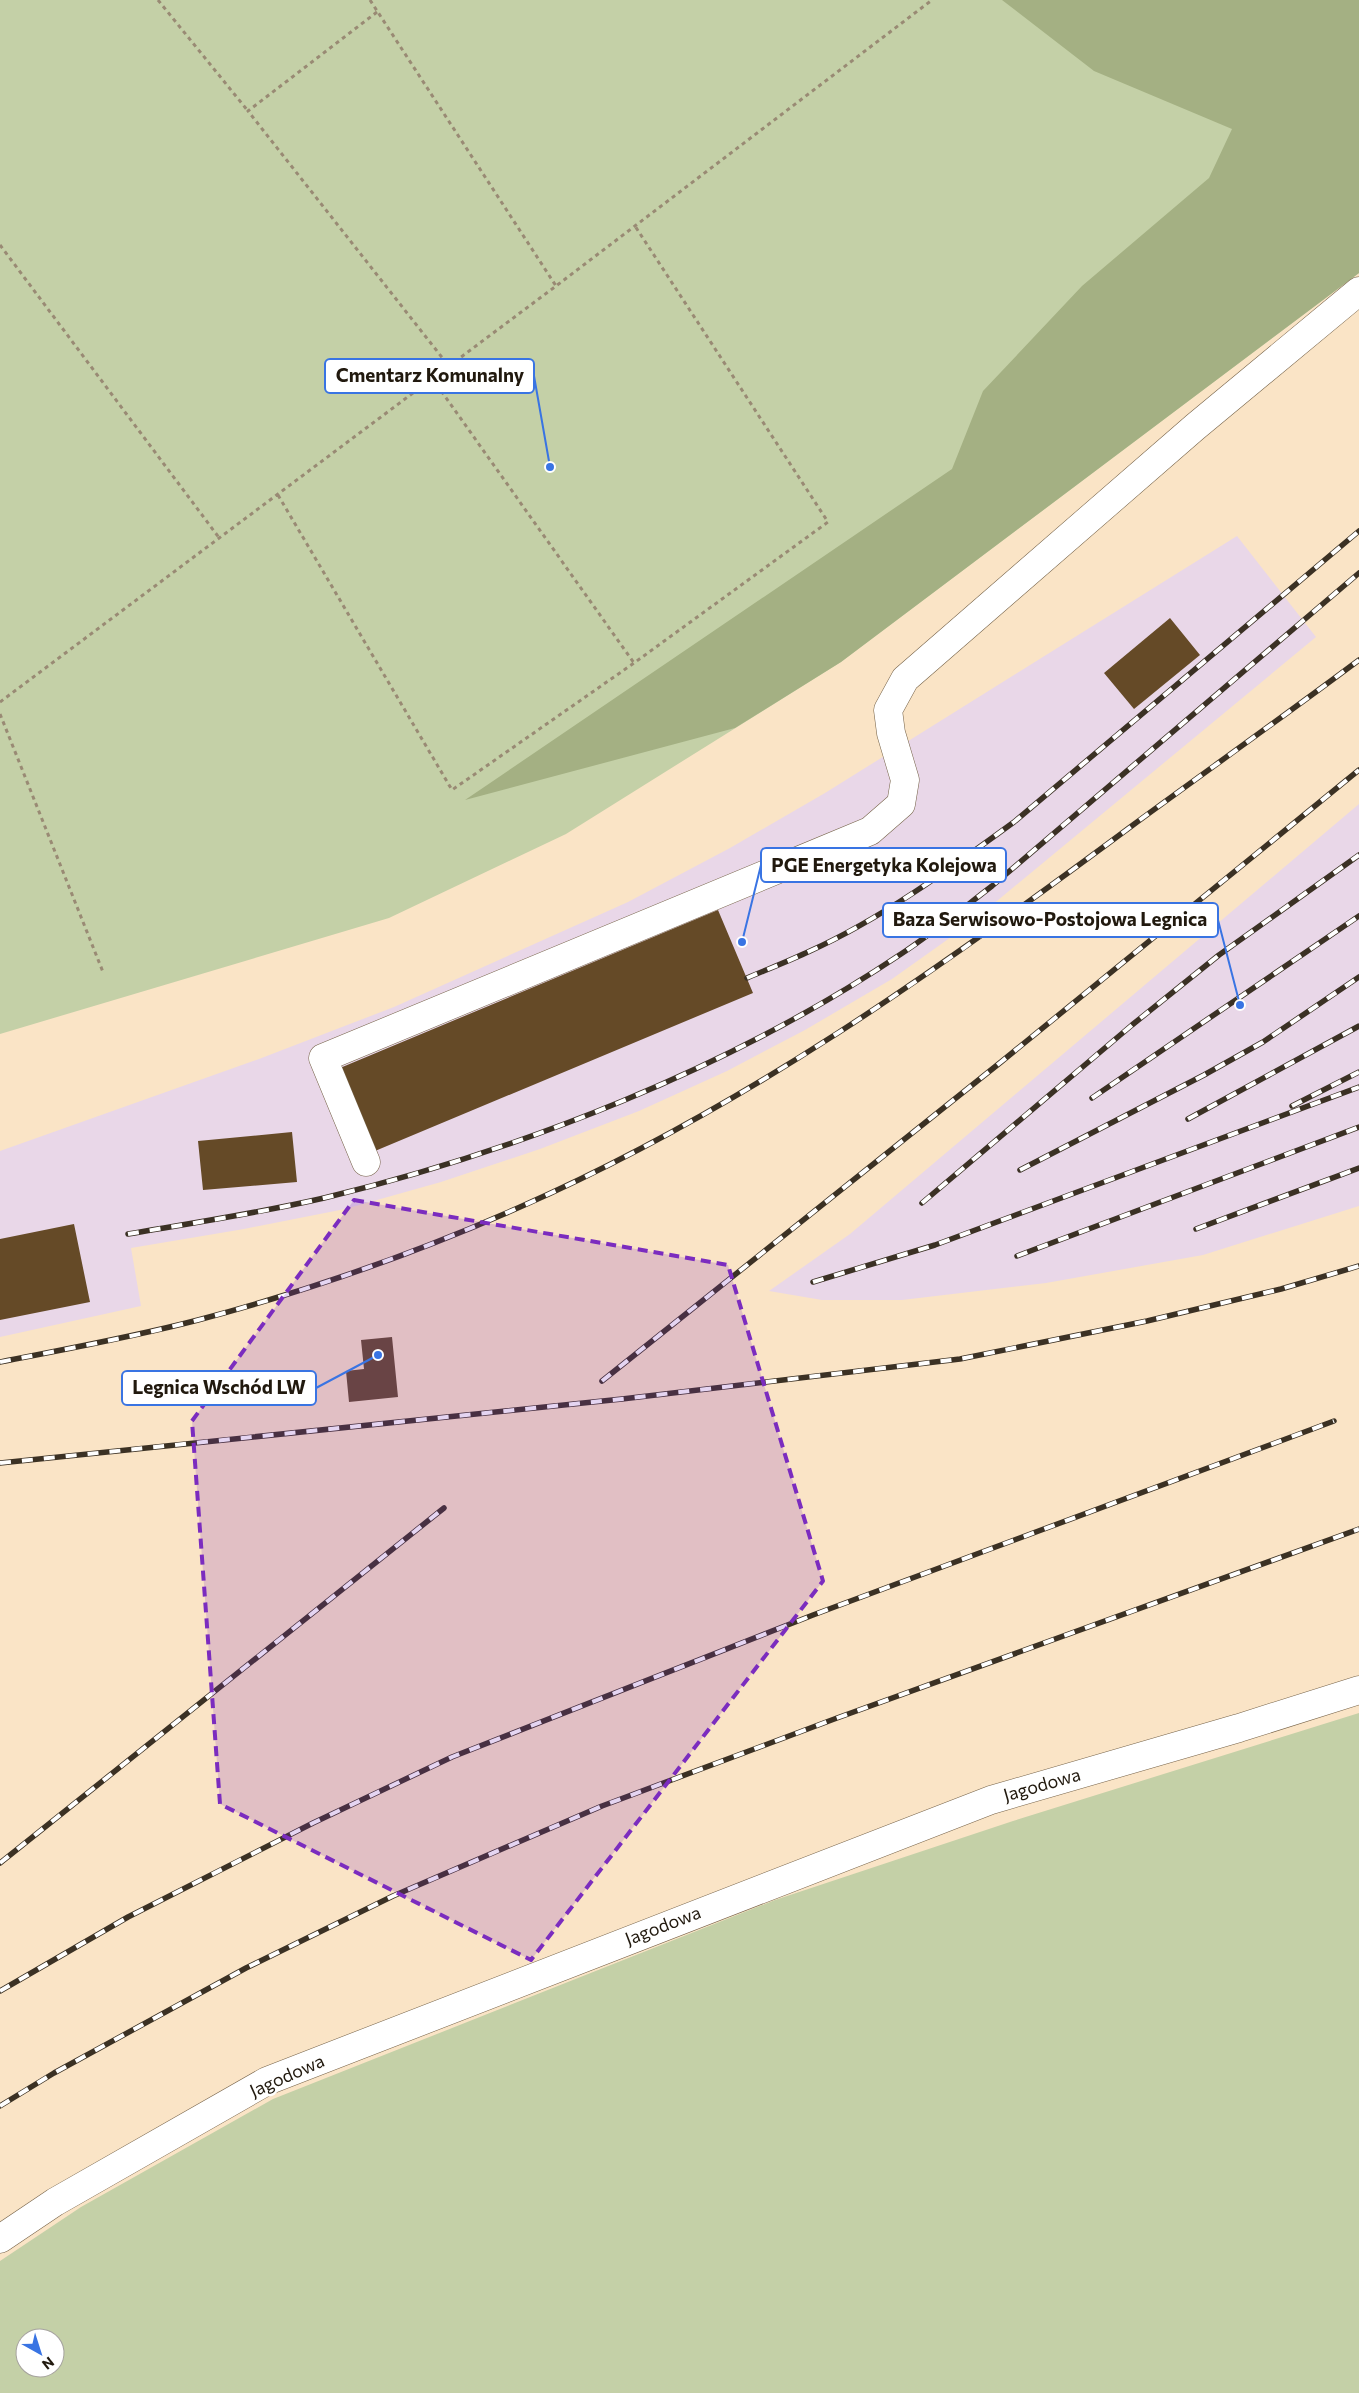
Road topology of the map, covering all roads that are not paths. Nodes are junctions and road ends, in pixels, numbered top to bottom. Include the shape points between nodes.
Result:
1 (1359, 291) edge
2 (366, 1162) dead end
3 (1359, 1690) edge
4 (0, 2239) edge

1 - 2 street via 1187,434 905,679 888,710 891,733 905,780 901,804 870,831 323,1058
3 - 4 street, Jagodowa via 991,1800 267,2081 56,2202

